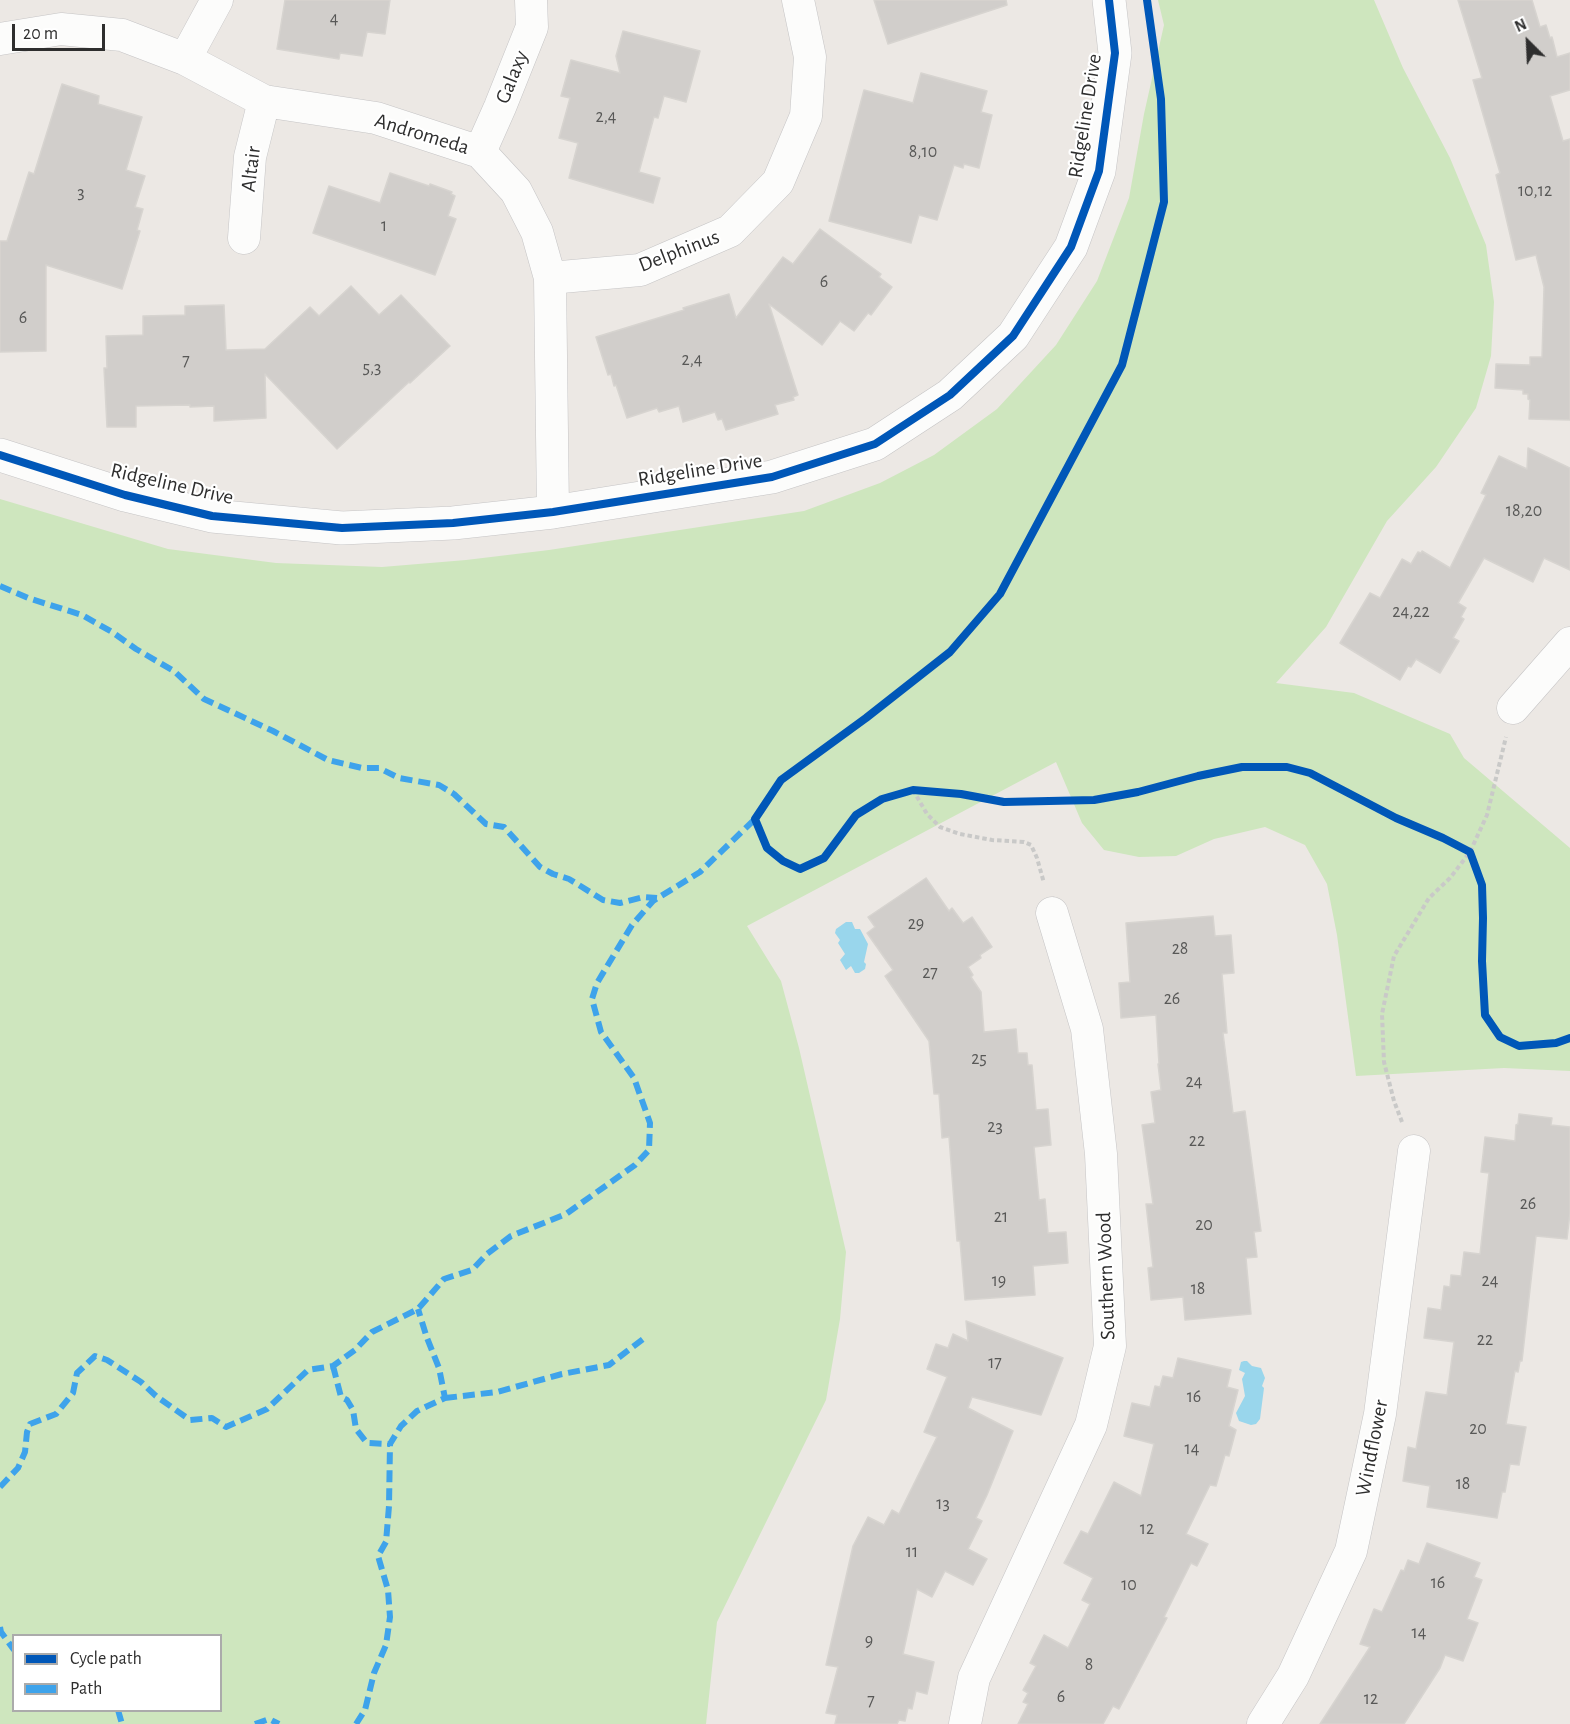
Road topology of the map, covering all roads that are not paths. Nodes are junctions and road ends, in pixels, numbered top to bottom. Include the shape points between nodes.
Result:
1 (217, 0) edge
2 (531, 0) edge
3 (798, 0) edge
4 (1109, 0) edge
5 (0, 39) edge
6 (185, 59) junction
7 (264, 101) junction
8 (480, 152) junction
9 (244, 238) dead end
10 (550, 278) junction
11 (0, 455) edge
12 (553, 512) junction
13 (1570, 643) edge
14 (1513, 708) road end
15 (1052, 913) road end
16 (1414, 1151) road end
17 (965, 1724) edge
18 (1263, 1724) edge

1 - 6 street
2 - 8 street, Galaxy via 532,27
3 - 10 street, Delphinus via 810,57 806,116 778,182 730,231 650,266
4 - 12 street, Ridgeline Drive via 1115,53 1100,171 1071,248 1013,336 950,395 875,444 771,477
5 - 6 street, Andromeda via 61,29 122,35
6 - 7 street, Andromeda
7 - 8 street, Andromeda via 376,118
7 - 9 street, Altair via 250,157
8 - 10 street, Andromeda via 516,191 537,232
10 - 12 street, Andromeda
11 - 12 street, Ridgeline Drive via 125,495 212,516 342,528 453,523
13 - 14 street
15 - 17 street, Southern Wood via 1088,1029 1101,1154 1110,1346 1091,1425 974,1678
16 - 18 street, Windflower via 1380,1414 1351,1551 1293,1676

